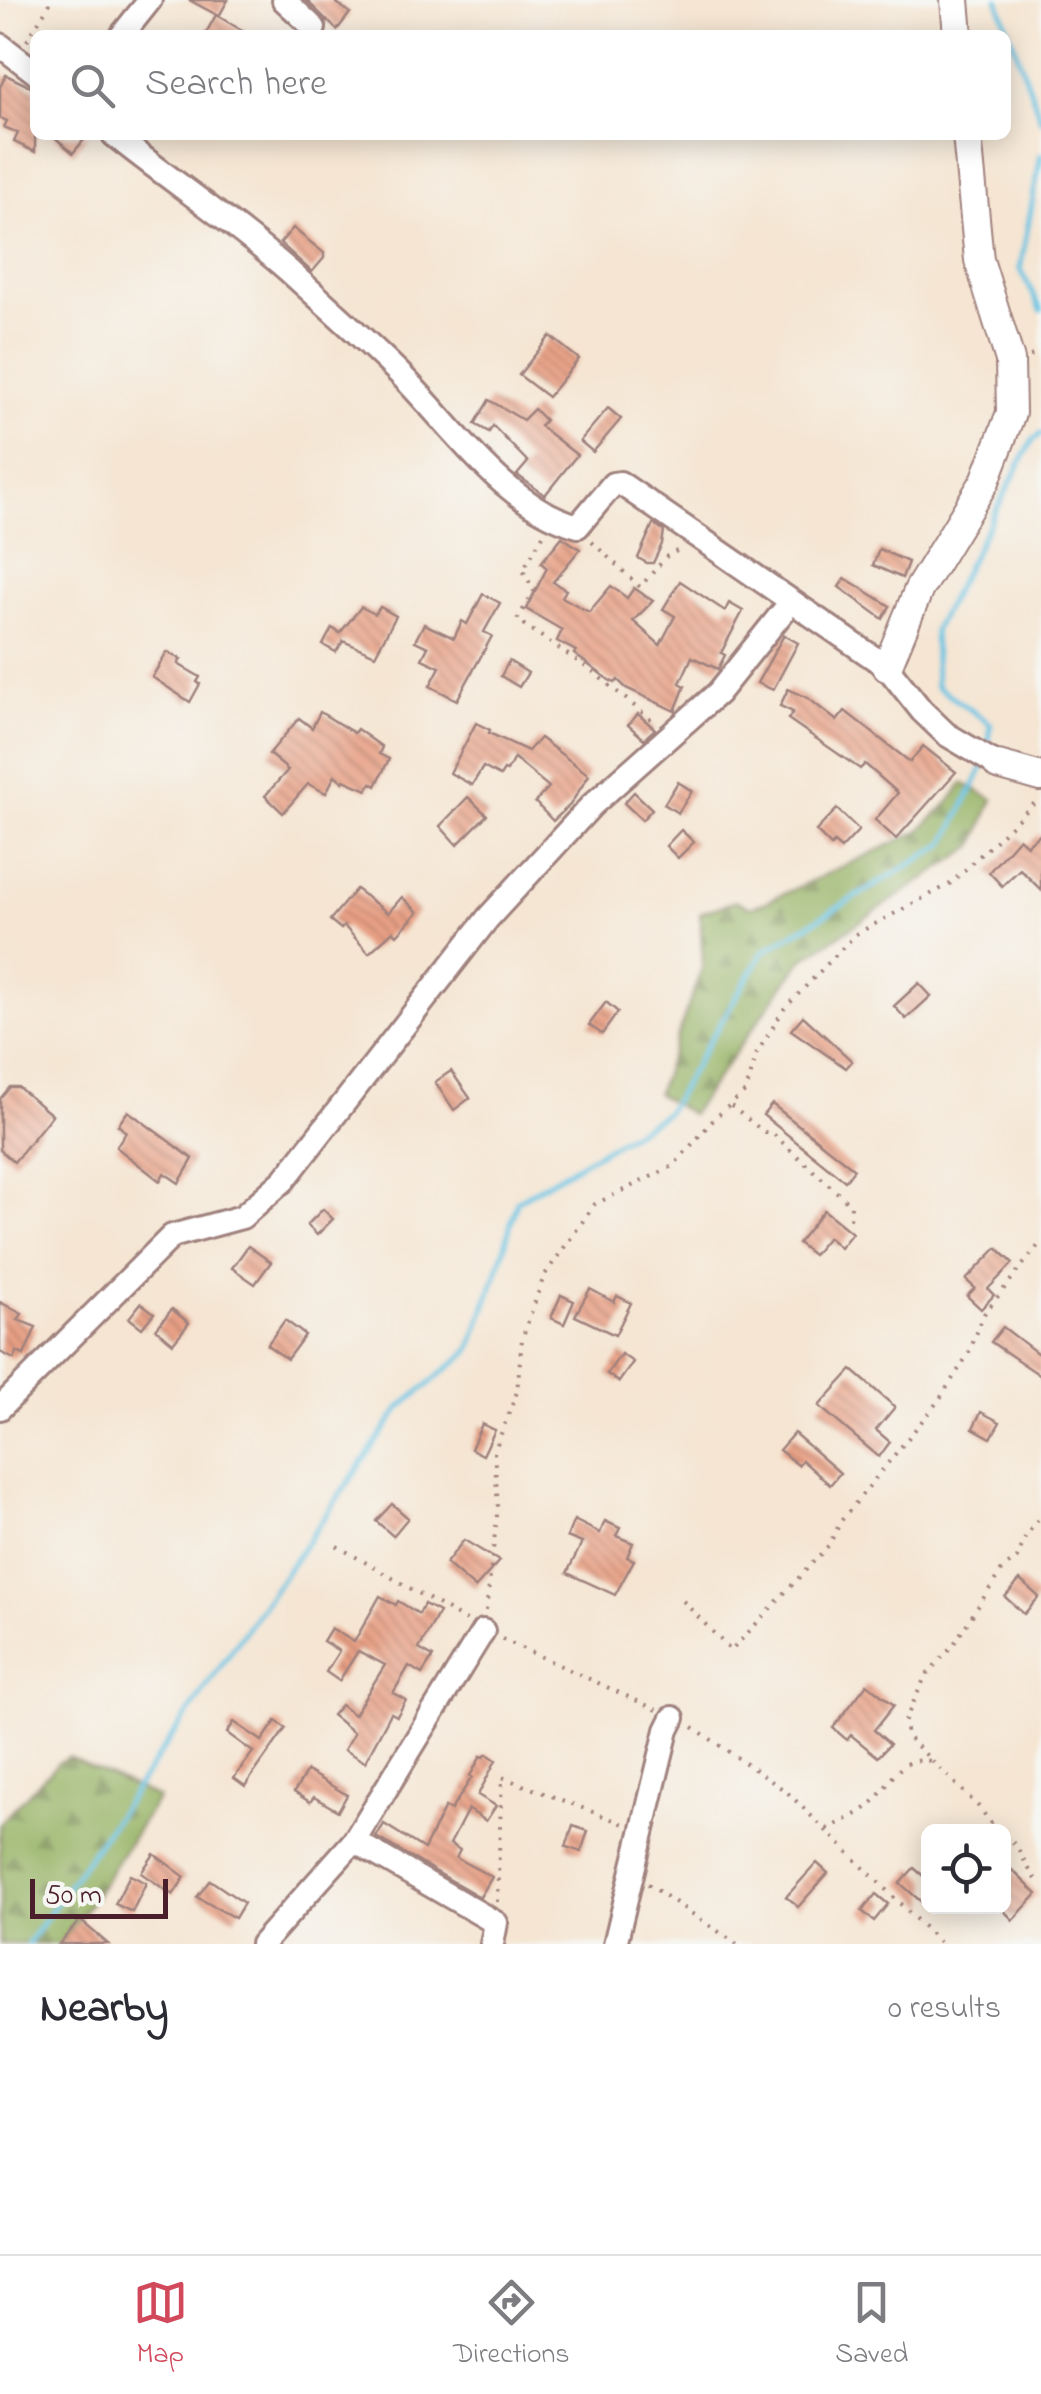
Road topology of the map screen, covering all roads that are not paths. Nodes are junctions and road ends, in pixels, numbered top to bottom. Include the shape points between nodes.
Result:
1 (150, 0) edge
2 (284, 0) edge
3 (955, 0) edge
4 (314, 28) dead end
5 (126, 30) edge
6 (958, 30) edge
7 (120, 140) edge
8 (967, 140) edge
9 (790, 602) junction
10 (887, 667) junction
11 (988, 761) joint
12 (1041, 777) edge
13 (0, 1408) edge
14 (484, 1631) road end
15 (673, 1718) dead end
16 (354, 1841) junction
17 (494, 1934) edge
18 (262, 1944) edge
19 (615, 1944) edge

1 - 5 street
2 - 4 street
3 - 6 street
7 - 9 street via 284,267 400,373 485,468 555,520 578,526 620,483
8 - 10 street via 979,260 1010,360 1010,413 985,481 919,589
9 - 10 street
9 - 13 street via 718,692 592,805 488,918 284,1180 242,1217 172,1236
10 - 11 street via 946,734
11 - 12 street
14 - 16 street
15 - 19 street
16 - 17 street
16 - 18 street

